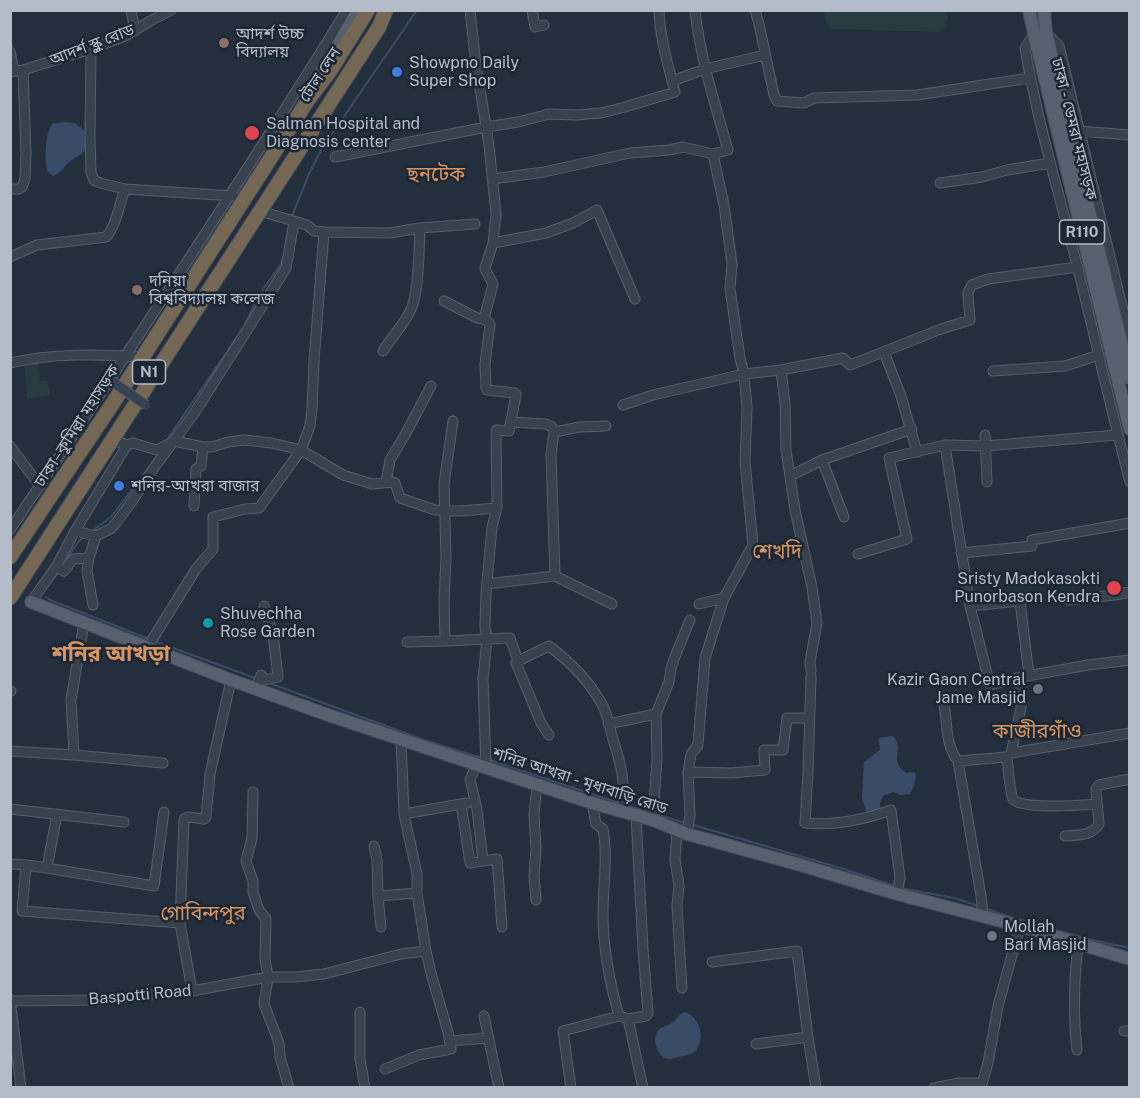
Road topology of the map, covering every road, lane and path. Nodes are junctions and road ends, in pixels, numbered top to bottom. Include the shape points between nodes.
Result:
1 (131, 10) edge
2 (171, 10) edge
3 (347, 10) edge
4 (358, 10) edge
5 (368, 10) edge
6 (384, 10) edge
7 (470, 10) edge
8 (532, 10) edge
9 (659, 10) edge
10 (695, 10) edge
11 (755, 10) edge
12 (1029, 10) edge
13 (1044, 10) edge
14 (544, 25) dead end
15 (135, 31) junction
16 (1040, 34) junction
17 (91, 49) junction
18 (10, 52) edge
19 (765, 55) junction
20 (705, 69) junction
21 (16, 71) edge
22 (1030, 78) junction
23 (672, 81) junction
24 (308, 100) junction
25 (486, 127) junction
26 (1079, 131) junction
27 (1130, 135) edge
28 (712, 154) junction
29 (286, 157) joint
30 (335, 157) dead end
31 (1050, 163) junction
32 (492, 180) junction
33 (940, 183) dead end
34 (10, 189) edge
35 (125, 189) junction
36 (237, 196) junction
37 (260, 211) junction
38 (292, 221) junction
39 (475, 224) dead end
40 (420, 228) junction
41 (324, 232) junction
42 (493, 243) junction
43 (10, 257) edge
44 (1109, 257) junction
45 (1077, 265) junction
46 (635, 299) dead end
47 (444, 301) dead end
48 (484, 319) junction
49 (148, 334) junction
50 (1130, 339) edge
51 (383, 351) dead end
52 (884, 352) junction
53 (1099, 355) junction
54 (126, 356) junction
55 (142, 357) junction
56 (10, 363) edge
57 (781, 370) junction
58 (993, 371) dead end
59 (744, 374) junction
60 (109, 379) junction
61 (1130, 379) edge
62 (430, 386) dead end
63 (146, 405) dead end
64 (623, 405) dead end
65 (453, 421) dead end
66 (511, 422) junction
67 (606, 426) dead end
68 (912, 429) junction
69 (554, 432) junction
70 (1123, 432) edge
71 (986, 435) dead end
72 (113, 440) junction
73 (127, 445) junction
74 (166, 445) junction
75 (10, 446) edge
76 (945, 446) junction
77 (985, 446) junction
78 (203, 447) junction
79 (301, 450) junction
80 (917, 452) junction
81 (822, 460) junction
82 (790, 476) junction
83 (386, 482) junction
84 (987, 482) dead end
85 (1130, 482) edge
86 (40, 486) junction
87 (194, 506) dead end
88 (497, 508) junction
89 (445, 510) junction
90 (844, 517) dead end
91 (1130, 523) edge
92 (10, 530) edge
93 (75, 531) junction
94 (96, 536) junction
95 (858, 554) dead end
96 (961, 554) junction
97 (10, 557) edge
98 (89, 558) junction
99 (56, 567) junction
100 (555, 576) junction
101 (487, 584) junction
102 (10, 585) edge
103 (1130, 592) edge
104 (10, 598) edge
105 (724, 598) junction
106 (1070, 600) dead end
107 (31, 602) joint
108 (612, 604) dead end
109 (699, 604) dead end
110 (93, 605) dead end
111 (264, 606) dead end
112 (970, 606) junction
113 (690, 621) dead end
114 (84, 623) junction
115 (486, 638) junction
116 (445, 641) junction
117 (407, 642) dead end
118 (148, 645) junction
119 (1130, 660) edge
120 (518, 662) junction
121 (1025, 676) junction
122 (231, 680) junction
123 (255, 687) junction
124 (942, 697) dead end
125 (656, 714) junction
126 (809, 718) junction
127 (608, 724) junction
128 (1130, 733) edge
129 (549, 735) dead end
130 (401, 740) junction
131 (10, 751) edge
132 (74, 755) junction
133 (1009, 755) junction
134 (958, 761) junction
135 (163, 763) dead end
136 (482, 766) junction
137 (688, 772) junction
138 (1130, 779) edge
139 (537, 786) junction
140 (253, 792) dead end
141 (475, 801) junction
142 (592, 803) junction
143 (461, 804) junction
144 (1097, 804) junction
145 (10, 809) edge
146 (621, 811) junction
147 (164, 812) dead end
148 (57, 814) junction
149 (404, 814) junction
150 (636, 816) junction
151 (653, 820) junction
152 (124, 822) dead end
153 (684, 832) junction
154 (1065, 836) dead end
155 (374, 846) dead end
156 (483, 861) junction
157 (10, 864) edge
158 (26, 866) junction
159 (47, 868) junction
160 (898, 892) junction
161 (417, 893) junction
162 (378, 896) junction
163 (536, 900) dead end
164 (983, 914) junction
165 (180, 923) junction
166 (1020, 926) junction
167 (381, 927) dead end
168 (502, 927) dead end
169 (1078, 944) junction
170 (426, 951) junction
171 (1130, 959) edge
172 (712, 962) dead end
173 (268, 977) junction
174 (682, 988) dead end
175 (192, 991) junction
176 (11, 1001) edge
177 (360, 1012) dead end
178 (484, 1016) dead end
179 (623, 1018) junction
180 (808, 1037) junction
181 (489, 1038) junction
182 (450, 1041) junction
183 (756, 1044) dead end
184 (1077, 1050) dead end
185 (385, 1069) dead end
186 (10, 1084) edge
187 (21, 1085) edge
188 (982, 1085) edge
189 (289, 1088) edge
190 (364, 1088) edge
191 (499, 1088) edge
192 (571, 1088) edge
193 (643, 1088) edge
194 (816, 1088) edge
195 (934, 1088) edge

1 - 15 street
2 - 15 street, আদর্শ স্কুল রোড
3 - 36 street
4 - 24 main road, ঢাকা–কুমিল্লা মহাসড়ক / N1
5 - 24 highway, ঢাকা–কুমিল্লা মহাসড়ক / N1
6 - 29 highway, টোল লেন
6 - 37 highway via 379,27
7 - 25 street
8 - 14 street via 535,27
9 - 23 street
10 - 20 street
11 - 19 street
12 - 16 main road, ঢাকা - ডেমরা মহাসড়ক / R110
13 - 16 main road, ঢাকা - ডেমরা মহাসড়ক / R110
15 - 17 street, আদর্শ স্কুল রোড
16 - 22 street via 1025,48
16 - 26 street via 1059,46
16 - 61 main road, ঢাকা - ডেমরা মহাসড়ক / R110, bridge
16 - 70 main road, ঢাকা - ডেমরা মহাসড়ক / R110, bridge
17 - 21 street, আদর্শ স্কুল রোড
17 - 35 street via 91,173 100,183
18 - 21 street
19 - 20 street
19 - 22 street via 777,101 804,103 814,98 916,95
20 - 23 street
20 - 28 street via 728,150
21 - 34 street via 26,153 25,179 22,187
22 - 31 street
23 - 25 street via 675,92 625,107 576,115 549,114
24 - 36 highway, ঢাকা–কুমিল্লা মহাসড়ক / N1
25 - 30 street
25 - 32 street
26 - 27 street
26 - 44 street
28 - 32 street via 683,147 630,153
28 - 59 street via 724,205 732,264 730,289
29 - 102 highway, ঢাকা–কুমিল্লা মহাসড়ক / N1
31 - 33 street
31 - 45 street
32 - 42 street via 496,214
35 - 36 street
35 - 43 street via 108,236 37,245
36 - 49 highway, ঢাকা–কুমিল্লা মহাসড়ক / N1
37 - 38 street
37 - 72 highway
38 - 41 street
38 - 74 street via 286,268 195,412
39 - 40 street
40 - 41 street via 389,233
40 - 51 street via 412,306
41 - 79 street via 312,410
42 - 46 street via 546,232 597,210
42 - 48 street via 485,268 493,284
44 - 45 street
44 - 50 street
45 - 52 street via 972,285 968,292 970,320
45 - 53 street
47 - 48 street
48 - 66 street via 490,324 486,387 515,393
49 - 54 street
49 - 55 highway, ঢাকা–কুমিল্লা মহাসড়ক / N1
52 - 57 street via 850,365 843,358
52 - 68 street
53 - 58 street via 1065,366
53 - 70 street
54 - 55 street
54 - 56 street via 46,357
54 - 60 street
55 - 97 highway, ঢাকা–কুমিল্লা মহাসড়ক / N1
57 - 59 street
57 - 82 street
59 - 64 street
59 - 105 street via 745,461 753,545
60 - 63 street, bridge
60 - 86 street
62 - 83 street via 390,460
65 - 89 street via 444,484
66 - 69 street via 546,424
66 - 88 street via 509,431 496,430
67 - 69 street
68 - 80 street
68 - 81 street
69 - 100 street via 551,455
70 - 77 street
70 - 85 street
71 - 77 street
72 - 73 street
72 - 104 highway
73 - 74 street via 157,450
73 - 93 street
74 - 78 street
74 - 94 street via 119,519 112,528
75 - 86 street
76 - 77 street
76 - 80 street
76 - 96 street
77 - 84 street
78 - 79 street via 244,440
78 - 87 street via 201,466 196,470
79 - 83 street via 343,475 372,484
79 - 118 street via 259,508 213,517 213,549
80 - 95 street via 889,458 907,539
81 - 82 street
81 - 90 street
82 - 126 street via 817,623 810,662
83 - 89 street via 395,483 402,500
86 - 92 street
88 - 89 street
88 - 101 street
89 - 116 street
91 - 96 street via 1032,540 1032,546
93 - 94 street
93 - 99 street
94 - 98 street
96 - 112 street
98 - 99 street via 73,559 64,571
98 - 110 street via 87,571
99 - 107 street
100 - 101 street
100 - 108 street
101 - 115 street
103 - 106 street
105 - 109 street
105 - 137 street via 705,658 698,745 691,754
107 - 114 main road, শনির আখরা - মৃধাবাড়ি রোড
111 - 123 street via 273,634 278,677 265,680 261,675
112 - 121 street via 990,685
112 - 121 street via 1020,602
113 - 125 street
114 - 118 main road, শনির আখরা - মৃধাবাড়ি রোড
114 - 132 street via 71,700
115 - 116 street
115 - 120 street via 510,638
115 - 136 street via 486,748
116 - 117 street
118 - 122 main road, শনির আখরা - মৃধাবাড়ি রোড
119 - 121 street
120 - 127 street via 549,646 593,690
120 - 129 street
121 - 133 street
122 - 123 main road, শনির আখরা - মৃধাবাড়ি রোড
122 - 165 street via 210,774 206,817 184,819
123 - 130 main road, শনির আখরা - মৃধাবাড়ি রোড
124 - 134 street via 952,753
125 - 127 street
125 - 151 street
126 - 137 street via 787,718 783,750 764,750 765,770
126 - 160 street via 805,823 841,823 891,810 900,878
127 - 146 street via 622,767
128 - 133 street
130 - 136 main road, শনির আখরা - মৃধাবাড়ি রোড
130 - 149 street
131 - 132 street
132 - 135 street
133 - 134 street
133 - 144 street via 1013,798 1018,804
134 - 164 street
136 - 139 main road, শনির আখরা - মৃধাবাড়ি রোড
136 - 141 street via 470,779
137 - 153 street via 690,815
138 - 144 street via 1099,785
139 - 142 main road, শনির আখরা - মৃধাবাড়ি রোড
139 - 163 street
140 - 173 street via 252,838 246,861 259,910 266,919
141 - 143 street
141 - 156 street
142 - 146 main road, শনির আখরা - মৃধাবাড়ি রোড
142 - 179 street via 596,824 603,829 605,840 604,938 613,995
143 - 149 street
143 - 156 street via 470,863
144 - 154 street via 1098,828 1090,834
145 - 148 street
146 - 150 main road, শনির আখরা - মৃধাবাড়ি রোড
147 - 159 street via 154,886
148 - 152 street
148 - 159 street
149 - 161 street via 417,874
150 - 151 main road, শনির আখরা - মৃধাবাড়ি রোড
150 - 179 street via 648,1013
151 - 153 main road, শনির আখরা - মৃধাবাড়ি রোড
153 - 160 main road, শনির আখরা - মৃধাবাড়ি রোড
153 - 174 street via 675,860
155 - 162 street
156 - 168 street via 497,859
157 - 158 street
158 - 159 street
158 - 165 street via 22,911
160 - 164 main road, শনির আখরা - মৃধাবাড়ি রোড
161 - 162 street
161 - 170 street
162 - 167 street
164 - 166 main road, শনির আখরা - মৃধাবাড়ি রোড
165 - 175 street
166 - 169 main road, শনির আখরা - মৃধাবাড়ি রোড
166 - 188 street
169 - 171 main road, শনির আখরা - মৃধাবাড়ি রোড
169 - 184 street
170 - 173 street, Baspotti Road via 324,974
170 - 182 street
172 - 180 street via 798,951
173 - 175 street, Baspotti Road
173 - 189 street via 264,1004
175 - 176 street, Baspotti Road via 98,1000
176 - 187 street
177 - 190 street
178 - 181 street
179 - 192 street via 563,1031
179 - 193 street
180 - 183 street
180 - 194 street
181 - 182 street
181 - 191 street
182 - 185 street via 451,1049
186 - 187 street
188 - 195 street via 959,1083

